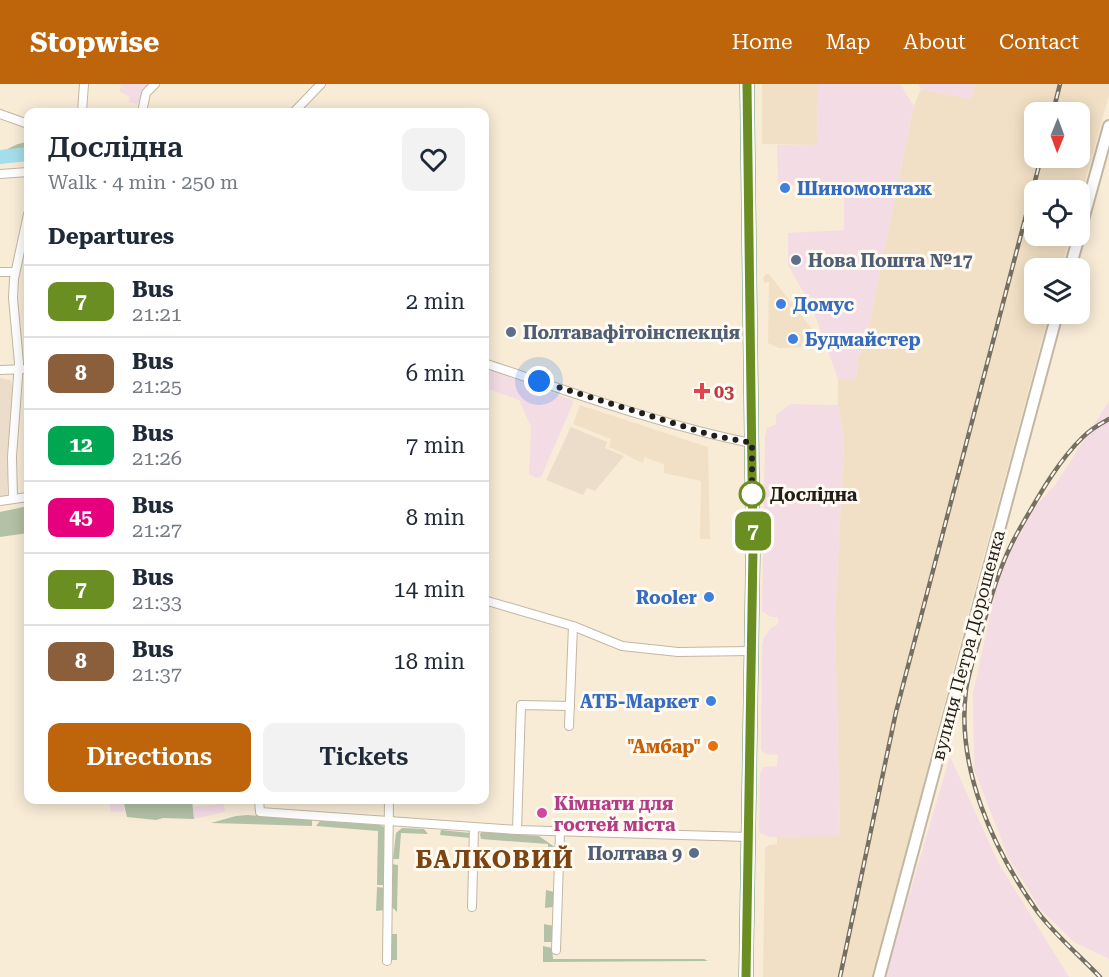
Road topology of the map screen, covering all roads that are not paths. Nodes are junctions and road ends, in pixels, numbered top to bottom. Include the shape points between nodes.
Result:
1 (84, 84) edge
2 (154, 84) edge
3 (321, 84) edge
4 (747, 84) edge
5 (82, 108) edge
6 (143, 108) edge
7 (298, 108) edge
8 (0, 114) edge
9 (24, 122) edge
10 (1109, 126) edge
11 (24, 172) edge
12 (0, 174) edge
13 (1090, 195) edge
14 (24, 231) edge
15 (0, 272) edge
16 (14, 273) junction
17 (1054, 324) edge
18 (489, 365) edge
19 (19, 369) junction
20 (24, 369) edge
21 (0, 370) edge
22 (752, 443) junction
23 (24, 498) edge
24 (13, 499) junction
25 (0, 501) edge
26 (489, 601) edge
27 (573, 626) junction
28 (751, 651) junction
29 (570, 706) junction
30 (569, 726) dead end
31 (259, 804) edge
32 (389, 804) edge
33 (390, 820) junction
34 (474, 828) junction
35 (517, 830) junction
36 (560, 832) junction
37 (748, 837) junction
38 (472, 907) dead end
39 (556, 950) dead end
40 (387, 961) dead end
41 (746, 977) edge
42 (879, 977) edge

1 - 5 street
2 - 6 street via 144,98
3 - 7 street
4 - 22 main road
8 - 9 street
10 - 13 street
11 - 12 street
14 - 16 street
15 - 16 street
16 - 19 street
17 - 42 street, вулиця Петра Дорошенка
18 - 22 street via 711,435
19 - 20 street
19 - 21 street
19 - 24 street
22 - 28 main road
23 - 24 street
24 - 25 street
26 - 27 street
27 - 28 street via 622,646 678,652
27 - 29 street
28 - 37 main road
29 - 30 street
29 - 35 street via 521,705
31 - 33 street via 260,812
32 - 33 street
33 - 34 street
33 - 40 street
34 - 35 street
34 - 38 street
35 - 36 street
36 - 37 street
36 - 39 street
37 - 41 main road

